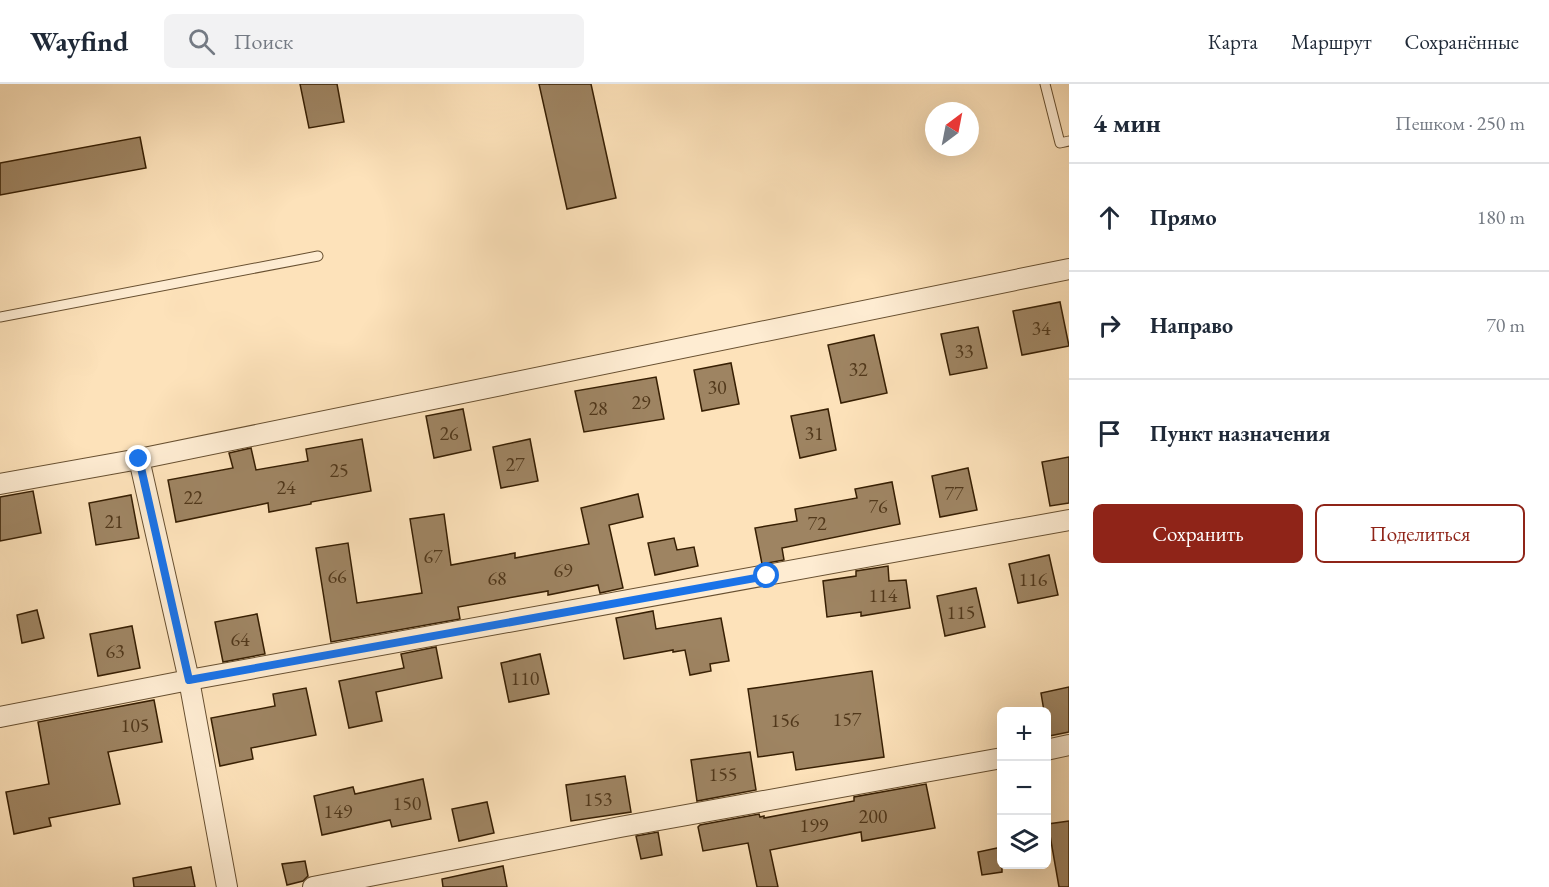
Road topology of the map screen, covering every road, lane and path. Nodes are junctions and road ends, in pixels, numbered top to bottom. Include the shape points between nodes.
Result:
1 (1045, 84) edge
2 (1069, 141) edge
3 (318, 256) dead end
4 (1069, 268) edge
5 (0, 317) edge
6 (139, 459) junction
7 (0, 484) edge
8 (1069, 520) edge
9 (189, 680) junction
10 (0, 717) edge
11 (1069, 746) edge
12 (1051, 749) edge
13 (997, 759) edge
14 (227, 887) edge
15 (313, 887) edge

1 - 2 lane via 1060,143
3 - 5 lane
4 - 6 street
6 - 7 street
6 - 9 street
8 - 9 street
9 - 10 street
9 - 14 street
11 - 12 street
13 - 15 street

